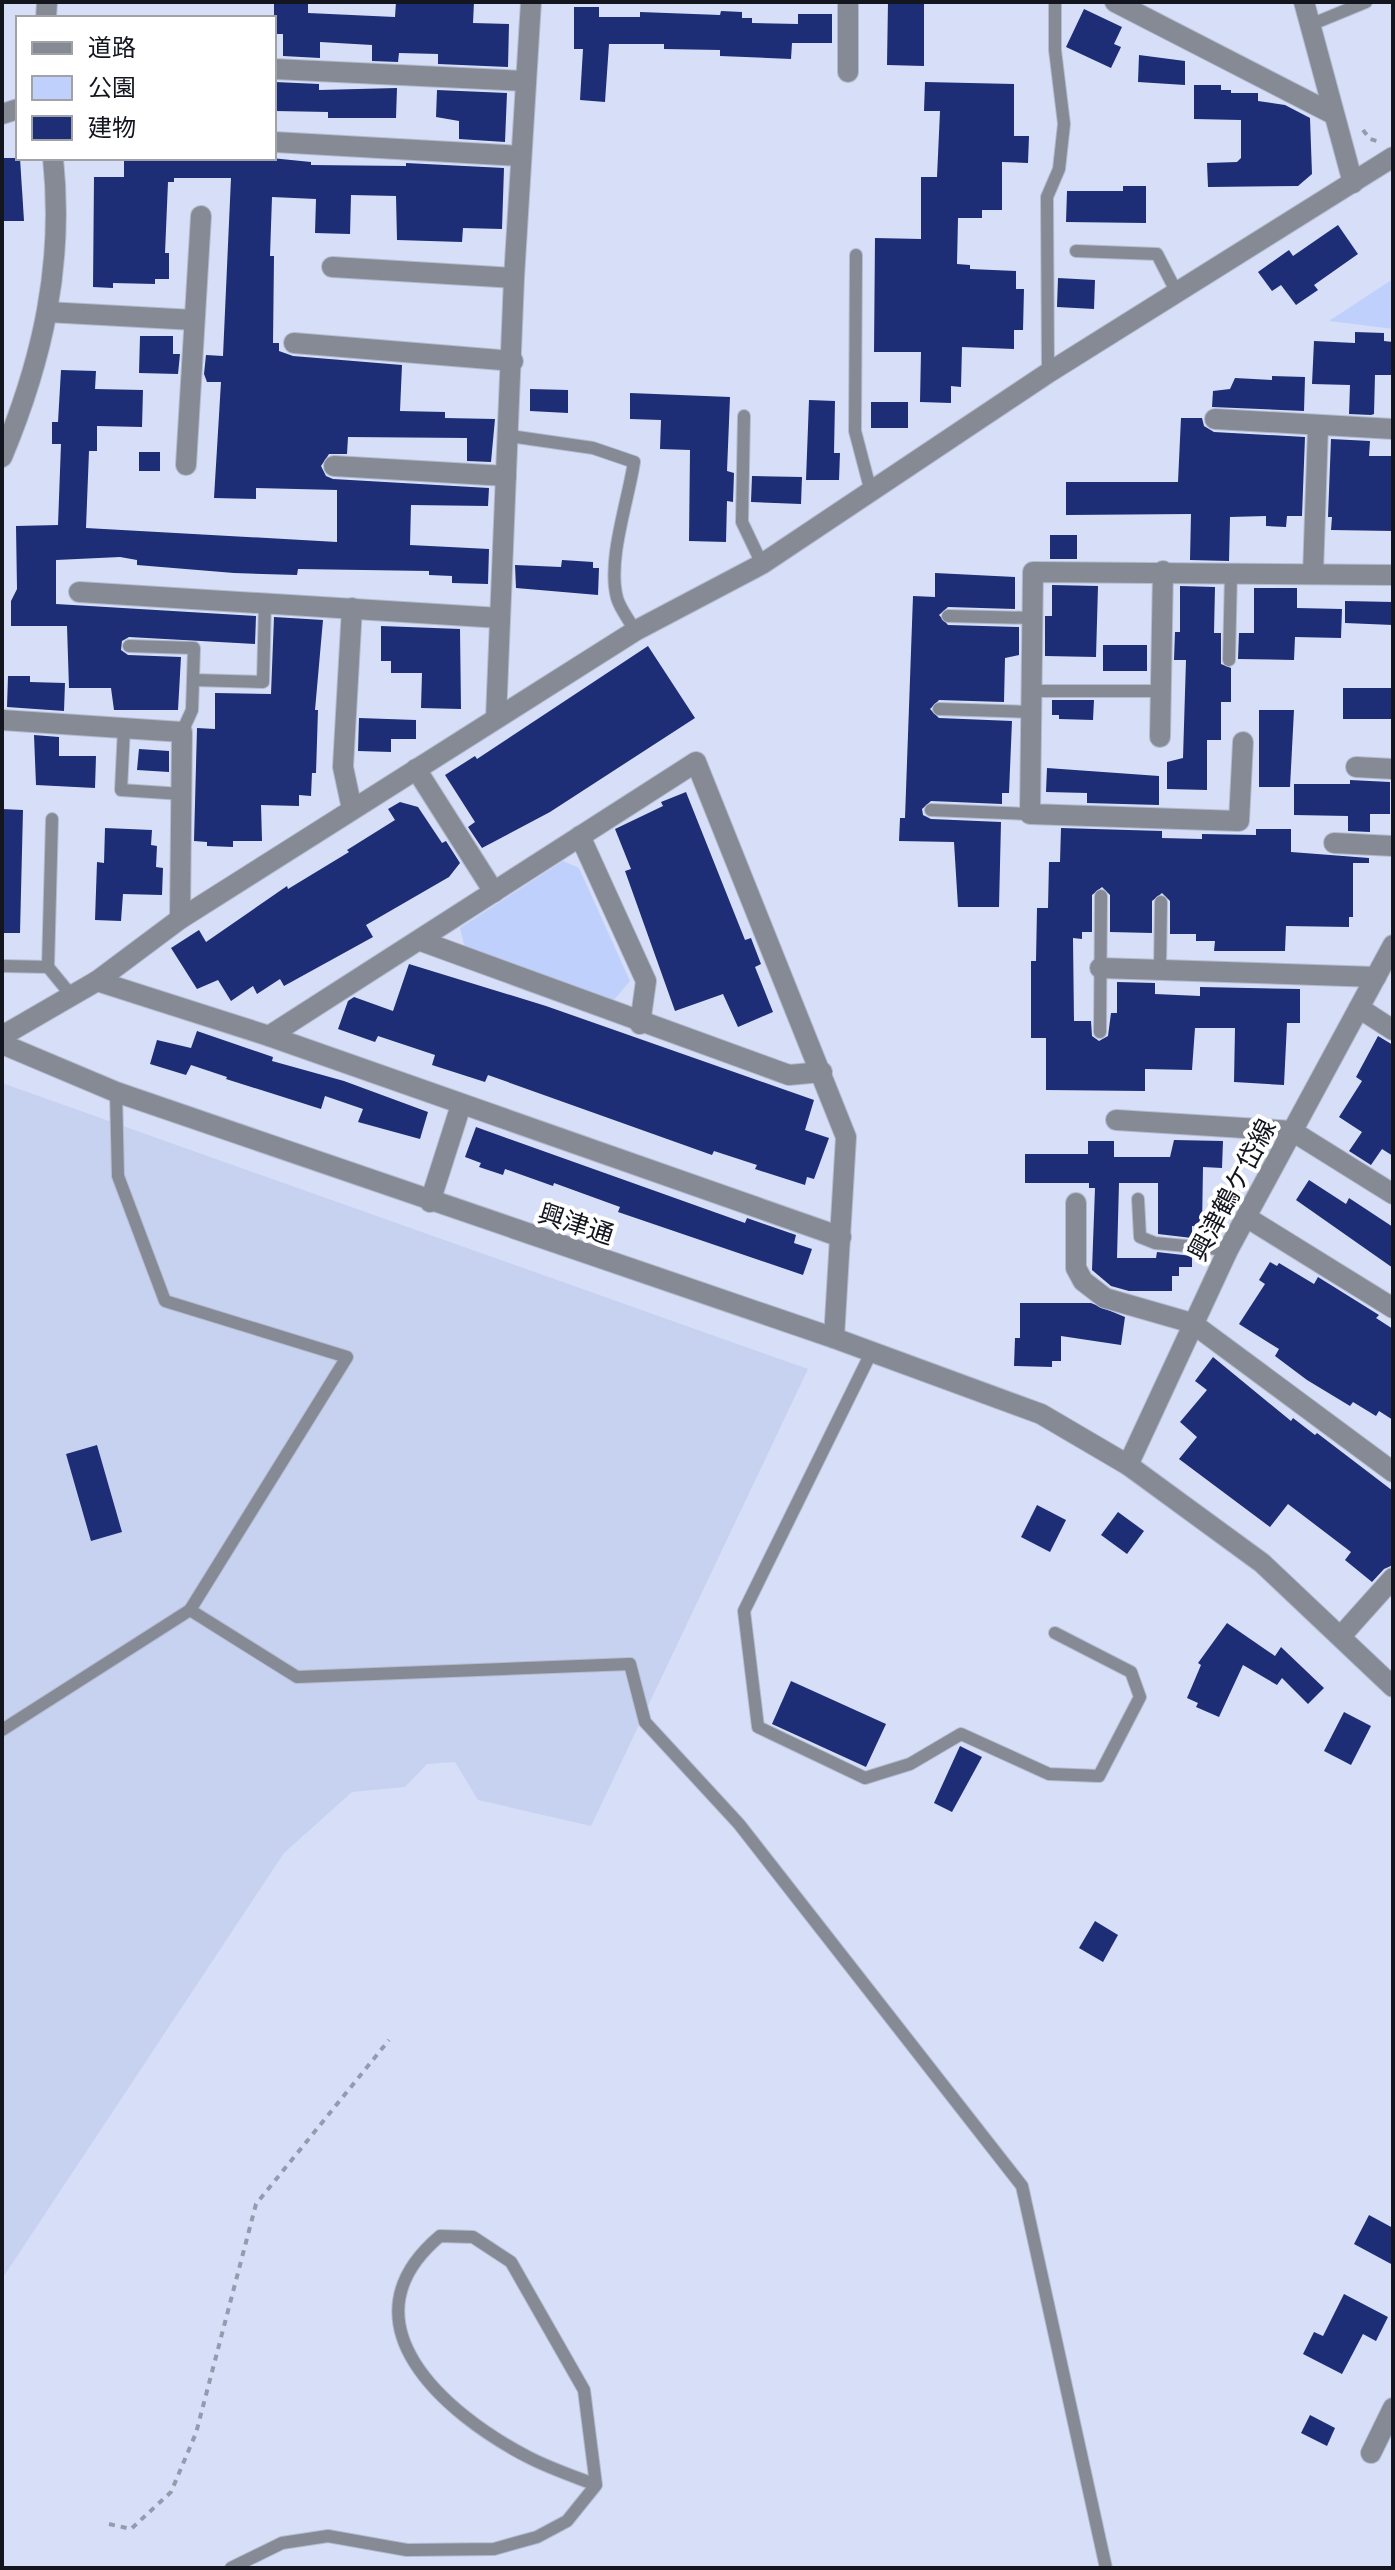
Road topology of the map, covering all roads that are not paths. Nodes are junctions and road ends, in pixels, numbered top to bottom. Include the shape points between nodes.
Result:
1 (531, 2) edge
2 (848, 2) edge
3 (1055, 2) edge
4 (1115, 2) edge
5 (1304, 2) edge
6 (1366, 2) edge
7 (1310, 25) junction
8 (276, 69) edge
9 (848, 72) dead end
10 (526, 81) junction
11 (1333, 114) junction
12 (276, 142) edge
13 (521, 156) junction
14 (1393, 157) edge
15 (53, 160) edge
16 (1353, 183) junction
17 (201, 216) dead end
18 (1076, 251) dead end
19 (856, 255) dead end
20 (332, 267) dead end
21 (514, 278) junction
22 (1177, 293) junction
23 (47, 312) junction
24 (194, 320) junction
25 (294, 343) dead end
26 (513, 361) junction
27 (1048, 373) junction
28 (744, 416) dead end
29 (1215, 419) dead end
30 (1318, 427) junction
31 (1393, 429) edge
32 (510, 436) junction
33 (2, 457) edge
34 (186, 465) dead end
35 (334, 466) dead end
36 (506, 476) junction
37 (871, 492) junction
38 (762, 564) junction
39 (1163, 571) junction
40 (1231, 573) junction
41 (1313, 574) junction
42 (1393, 575) edge
43 (79, 592) dead end
44 (265, 603) junction
45 (352, 608) junction
46 (948, 616) dead end
47 (500, 618) junction
48 (1032, 618) junction
49 (635, 631) junction
50 (129, 646) dead end
51 (1229, 660) dead end
52 (193, 680) junction
53 (1032, 691) junction
54 (1160, 691) junction
55 (939, 709) dead end
56 (1031, 712) junction
57 (496, 718) junction
58 (2, 720) edge
59 (124, 728) junction
60 (182, 732) junction
61 (1160, 737) dead end
62 (1243, 742) dead end
63 (1356, 767) dead end
64 (416, 769) junction
65 (1393, 769) edge
66 (182, 794) junction
67 (352, 809) junction
68 (931, 810) dead end
69 (1030, 814) junction
70 (52, 819) dead end
71 (580, 836) junction
72 (1334, 843) dead end
73 (1393, 846) edge
74 (494, 892) junction
75 (1101, 896) dead end
76 (1161, 902) dead end
77 (180, 919) junction
78 (421, 941) junction
79 (1393, 945) edge
80 (2, 966) edge
81 (48, 967) junction
82 (1100, 968) junction
83 (1160, 969) junction
84 (1376, 977) junction
85 (97, 981) junction
86 (71, 995) junction
87 (1359, 1008) junction
88 (640, 1024) junction
89 (1393, 1030) edge
90 (1100, 1032) dead end
91 (2, 1036) edge
92 (269, 1036) junction
93 (2, 1044) edge
94 (822, 1072) junction
95 (116, 1092) junction
96 (461, 1105) junction
97 (1116, 1120) dead end
98 (1292, 1131) junction
99 (1393, 1194) edge
100 (1138, 1199) dead end
101 (430, 1202) junction
102 (1076, 1203) dead end
103 (1246, 1217) junction
104 (841, 1237) junction
105 (1228, 1250) junction
106 (1393, 1308) edge
107 (1192, 1323) junction
108 (834, 1338) junction
109 (871, 1353) junction
110 (1128, 1465) junction
111 (1393, 1472) edge
112 (1393, 1578) edge
113 (190, 1610) junction
114 (1055, 1633) dead end
115 (1341, 1636) junction
116 (1393, 1687) edge
117 (2, 1730) edge
118 (1393, 2408) edge
119 (1371, 2453) dead end
120 (596, 2485) junction
121 (231, 2568) edge
122 (1106, 2568) edge

1 - 10 street
2 - 9 street
3 - 27 lane via 1064,124 1059,169 1047,197
4 - 11 street
5 - 7 street
6 - 7 lane
7 - 11 street
8 - 10 street
10 - 13 street
11 - 16 street
12 - 13 street
13 - 21 street
14 - 16 street
15 - 23 street via 56,250
16 - 22 street
17 - 24 street
18 - 22 lane via 1157,254
19 - 37 lane via 855,431
20 - 21 street
21 - 26 street
22 - 27 street
23 - 24 street
23 - 33 street via 27,398
24 - 34 street
25 - 26 street
26 - 32 street
27 - 37 street
28 - 38 lane via 742,522
29 - 30 street
30 - 31 street
30 - 41 street
32 - 36 street
32 - 49 lane via 593,448 634,462 628,506 616,540 617,598
35 - 36 street
36 - 47 street
37 - 38 street
38 - 49 street
39 - 40 street
39 - 48 street via 1033,572
39 - 54 street
40 - 41 street
40 - 51 lane
41 - 42 street
43 - 44 street
44 - 45 street
44 - 52 lane via 263,682
45 - 47 street
45 - 67 street via 343,767
46 - 48 lane
47 - 57 street
48 - 53 street
49 - 57 street
50 - 52 lane via 194,648
52 - 60 lane via 192,710
53 - 54 lane
53 - 56 street
54 - 61 street
55 - 56 lane
56 - 69 street
57 - 64 street
58 - 59 street
59 - 60 street
59 - 66 lane via 121,790
60 - 66 street
62 - 69 street via 1239,821
63 - 65 street
64 - 67 street
64 - 74 street
66 - 77 street
67 - 77 street
68 - 69 lane
70 - 81 lane
71 - 74 street
71 - 88 street via 646,981
71 - 94 street via 696,762
72 - 73 street
74 - 78 street
75 - 82 lane
76 - 83 lane
77 - 85 street
78 - 88 street
78 - 92 street
79 - 84 street, 興津鶴ケ岱線
80 - 81 lane
81 - 86 lane
82 - 83 street
82 - 90 lane
83 - 84 street
84 - 87 street, 興津鶴ケ岱線
85 - 86 street
85 - 92 street
86 - 91 street
87 - 89 street
87 - 98 street, 興津鶴ケ岱線
88 - 94 street via 789,1075
92 - 96 street
93 - 95 street, 興津通
94 - 104 street via 846,1137
95 - 101 street, 興津通
95 - 113 lane via 118,1176 165,1301 347,1357
96 - 101 street
96 - 104 street
97 - 98 street
98 - 99 street
98 - 103 street, 興津鶴ケ岱線
100 - 105 lane via 1140,1237
101 - 108 street, 興津通
102 - 107 street via 1076,1268 1083,1281 1105,1298
103 - 105 street, 興津鶴ケ岱線
103 - 106 street
104 - 108 street
105 - 107 street, 興津鶴ケ岱線
107 - 110 street, 興津鶴ケ岱線
107 - 111 street
108 - 109 street, 興津通
109 - 110 street, 興津通 via 1041,1414
109 - 114 lane via 744,1611 758,1727 865,1778 910,1764 961,1734 1049,1774 1099,1776 1140,1697 1131,1672
110 - 115 street, 興津通 via 1262,1563
112 - 115 street
113 - 117 lane
113 - 122 lane via 297,1677 630,1664 645,1722 739,1824 1022,2186
115 - 116 street, 興津通
118 - 119 street
120 - 120 lane via 528,2457 462,2416 420,2372 397,2328 401,2288 417,2256 440,2236 473,2237 511,2262 584,2390
120 - 121 lane via 567,2521 537,2537 494,2549 407,2550 328,2536 282,2543

